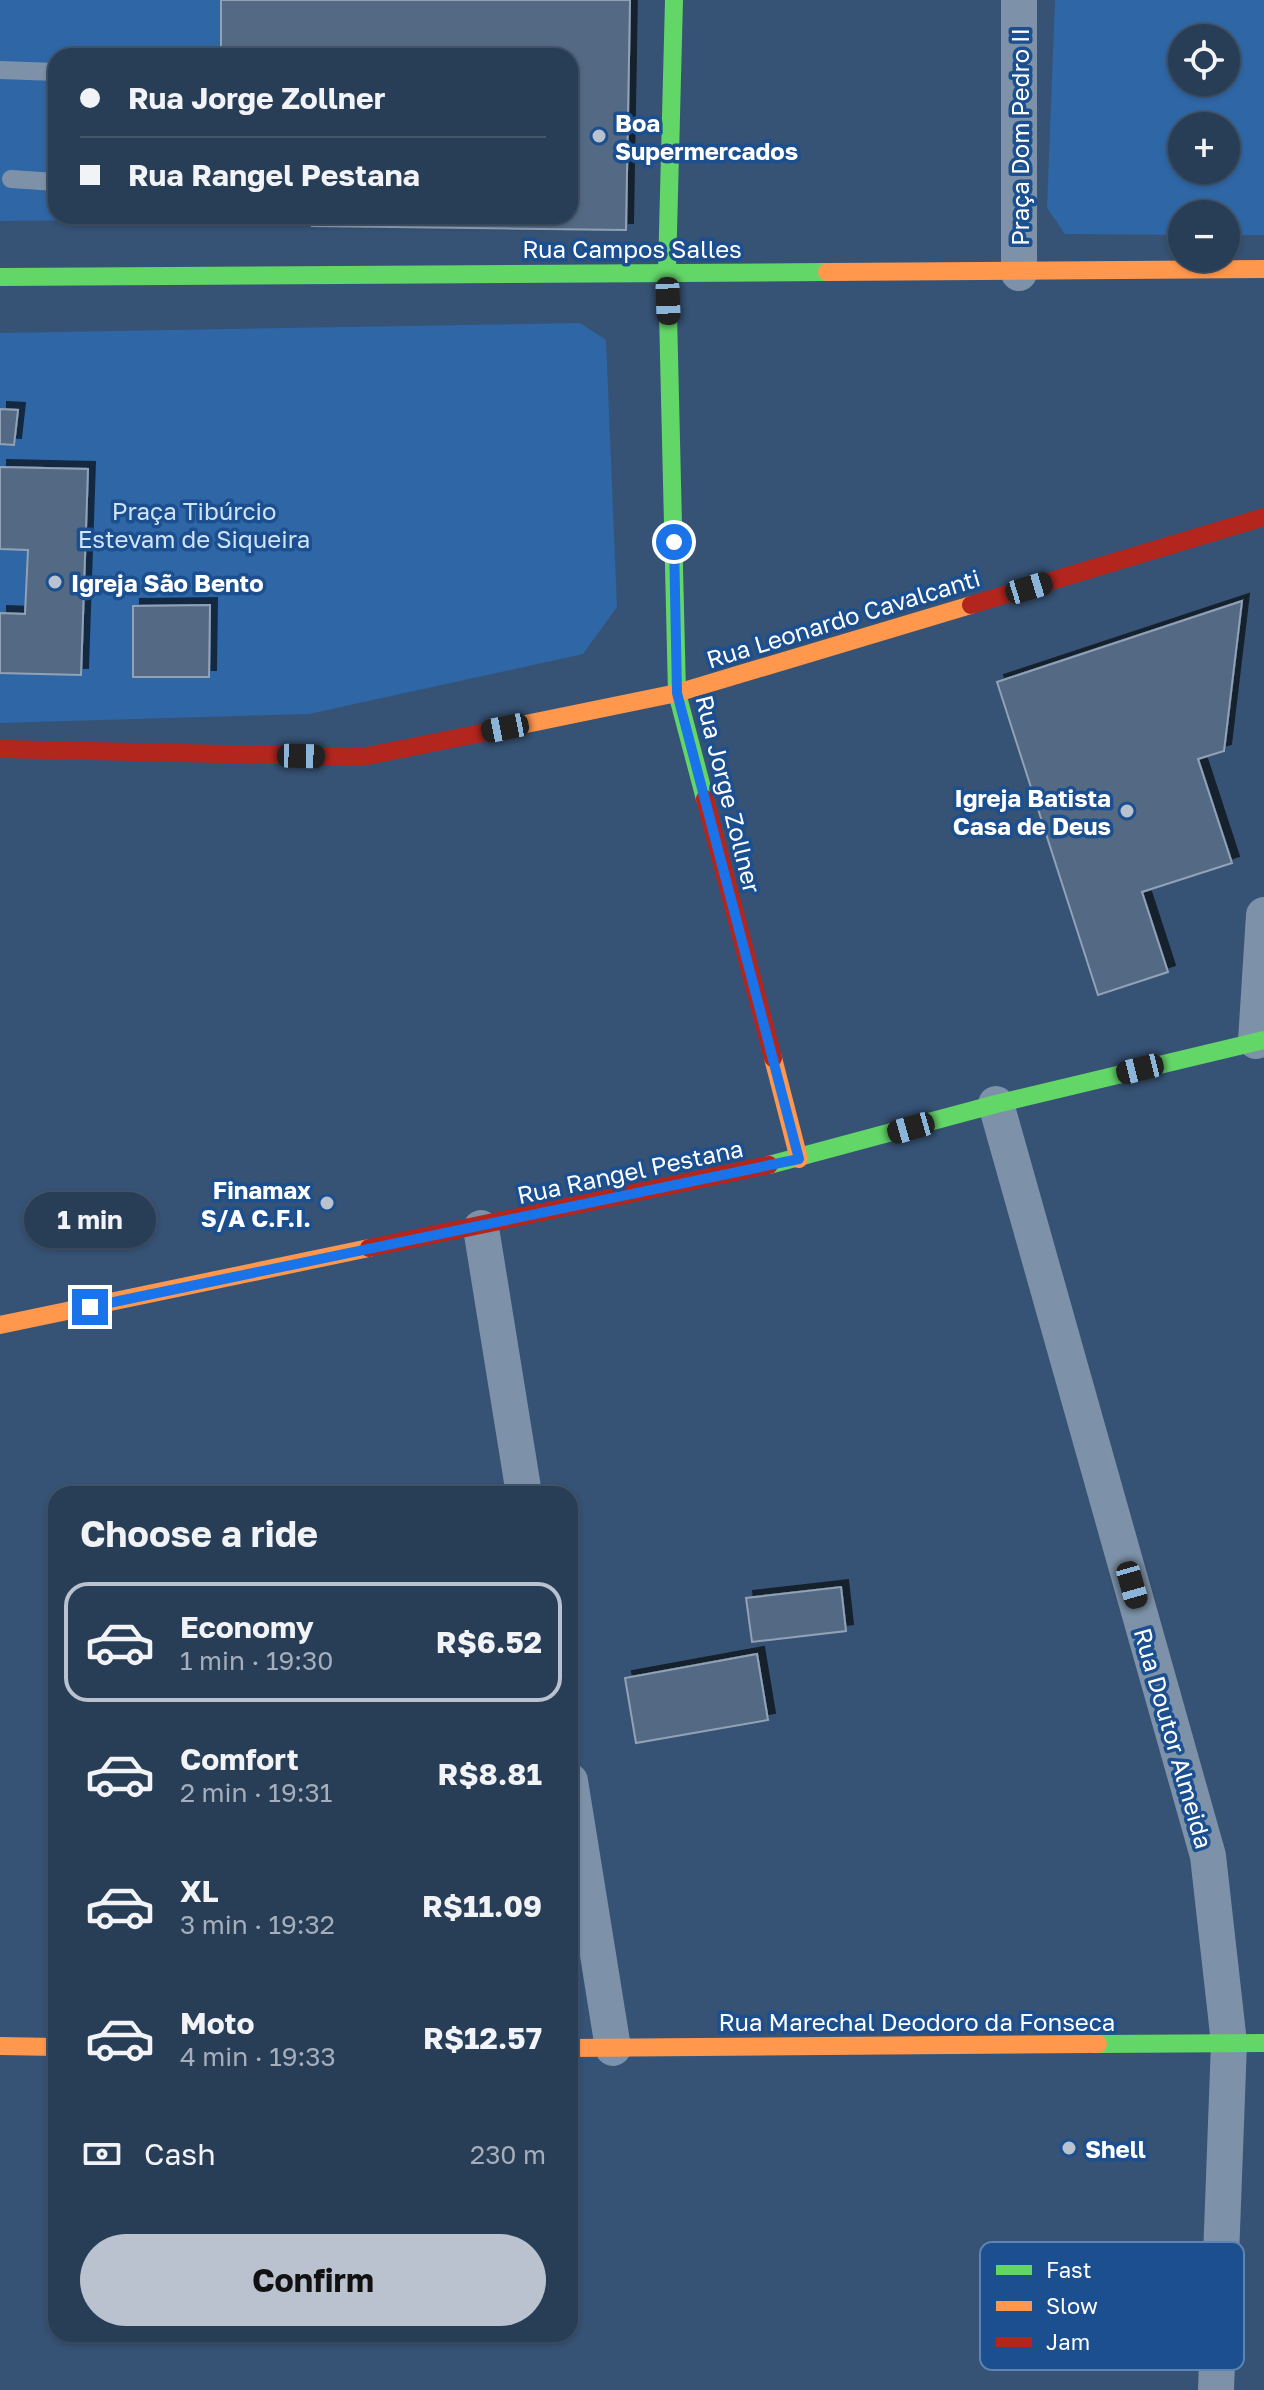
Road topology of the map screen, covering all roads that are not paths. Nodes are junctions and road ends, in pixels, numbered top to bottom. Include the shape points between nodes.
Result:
1 (674, 0) edge
2 (1019, 0) edge
3 (0, 70) edge
4 (48, 72) edge
5 (11, 179) dead end
6 (48, 181) edge
7 (1264, 269) edge
8 (667, 271) junction
9 (1019, 273) junction
10 (0, 277) edge
11 (1264, 517) edge
12 (677, 693) junction
13 (0, 749) edge
14 (1264, 915) edge
15 (1260, 1040) edge
16 (996, 1104) junction
17 (799, 1159) junction
18 (481, 1228) junction
19 (0, 1325) edge
20 (523, 1486) edge
21 (578, 1831) edge
22 (1246, 2043) edge
23 (0, 2046) edge
24 (48, 2047) edge
25 (578, 2048) edge
26 (613, 2048) junction
27 (1229, 2242) edge
28 (1218, 2370) edge
29 (1216, 2390) edge

1 - 8 street, Rua Jorge Zollner
2 - 9 street, Praça Dom Pedro II
3 - 4 lane
5 - 6 lane
7 - 9 street, Rua Campos Salles
8 - 9 street, Rua Campos Salles
8 - 10 street, Rua Campos Salles
8 - 12 street, Rua Jorge Zollner
11 - 12 street, Rua Leonardo Cavalcanti
12 - 13 street, Rua Leonardo Cavalcanti via 362,757
12 - 17 street, Rua Jorge Zollner
14 - 15 street
15 - 16 street, Rua Rangel Pestana
16 - 17 street, Rua Rangel Pestana
16 - 22 street, Rua Doutor Almeida via 1208,1856
17 - 18 street, Rua Rangel Pestana
18 - 19 street, Rua Rangel Pestana
18 - 20 street
21 - 26 street
22 - 26 street, Rua Marechal Deodoro da Fonseca
22 - 27 street, Rua Doutor Almeida
23 - 24 street
25 - 26 street, Rua Marechal Deodoro da Fonseca
28 - 29 street, Rua Doutor Almeida

